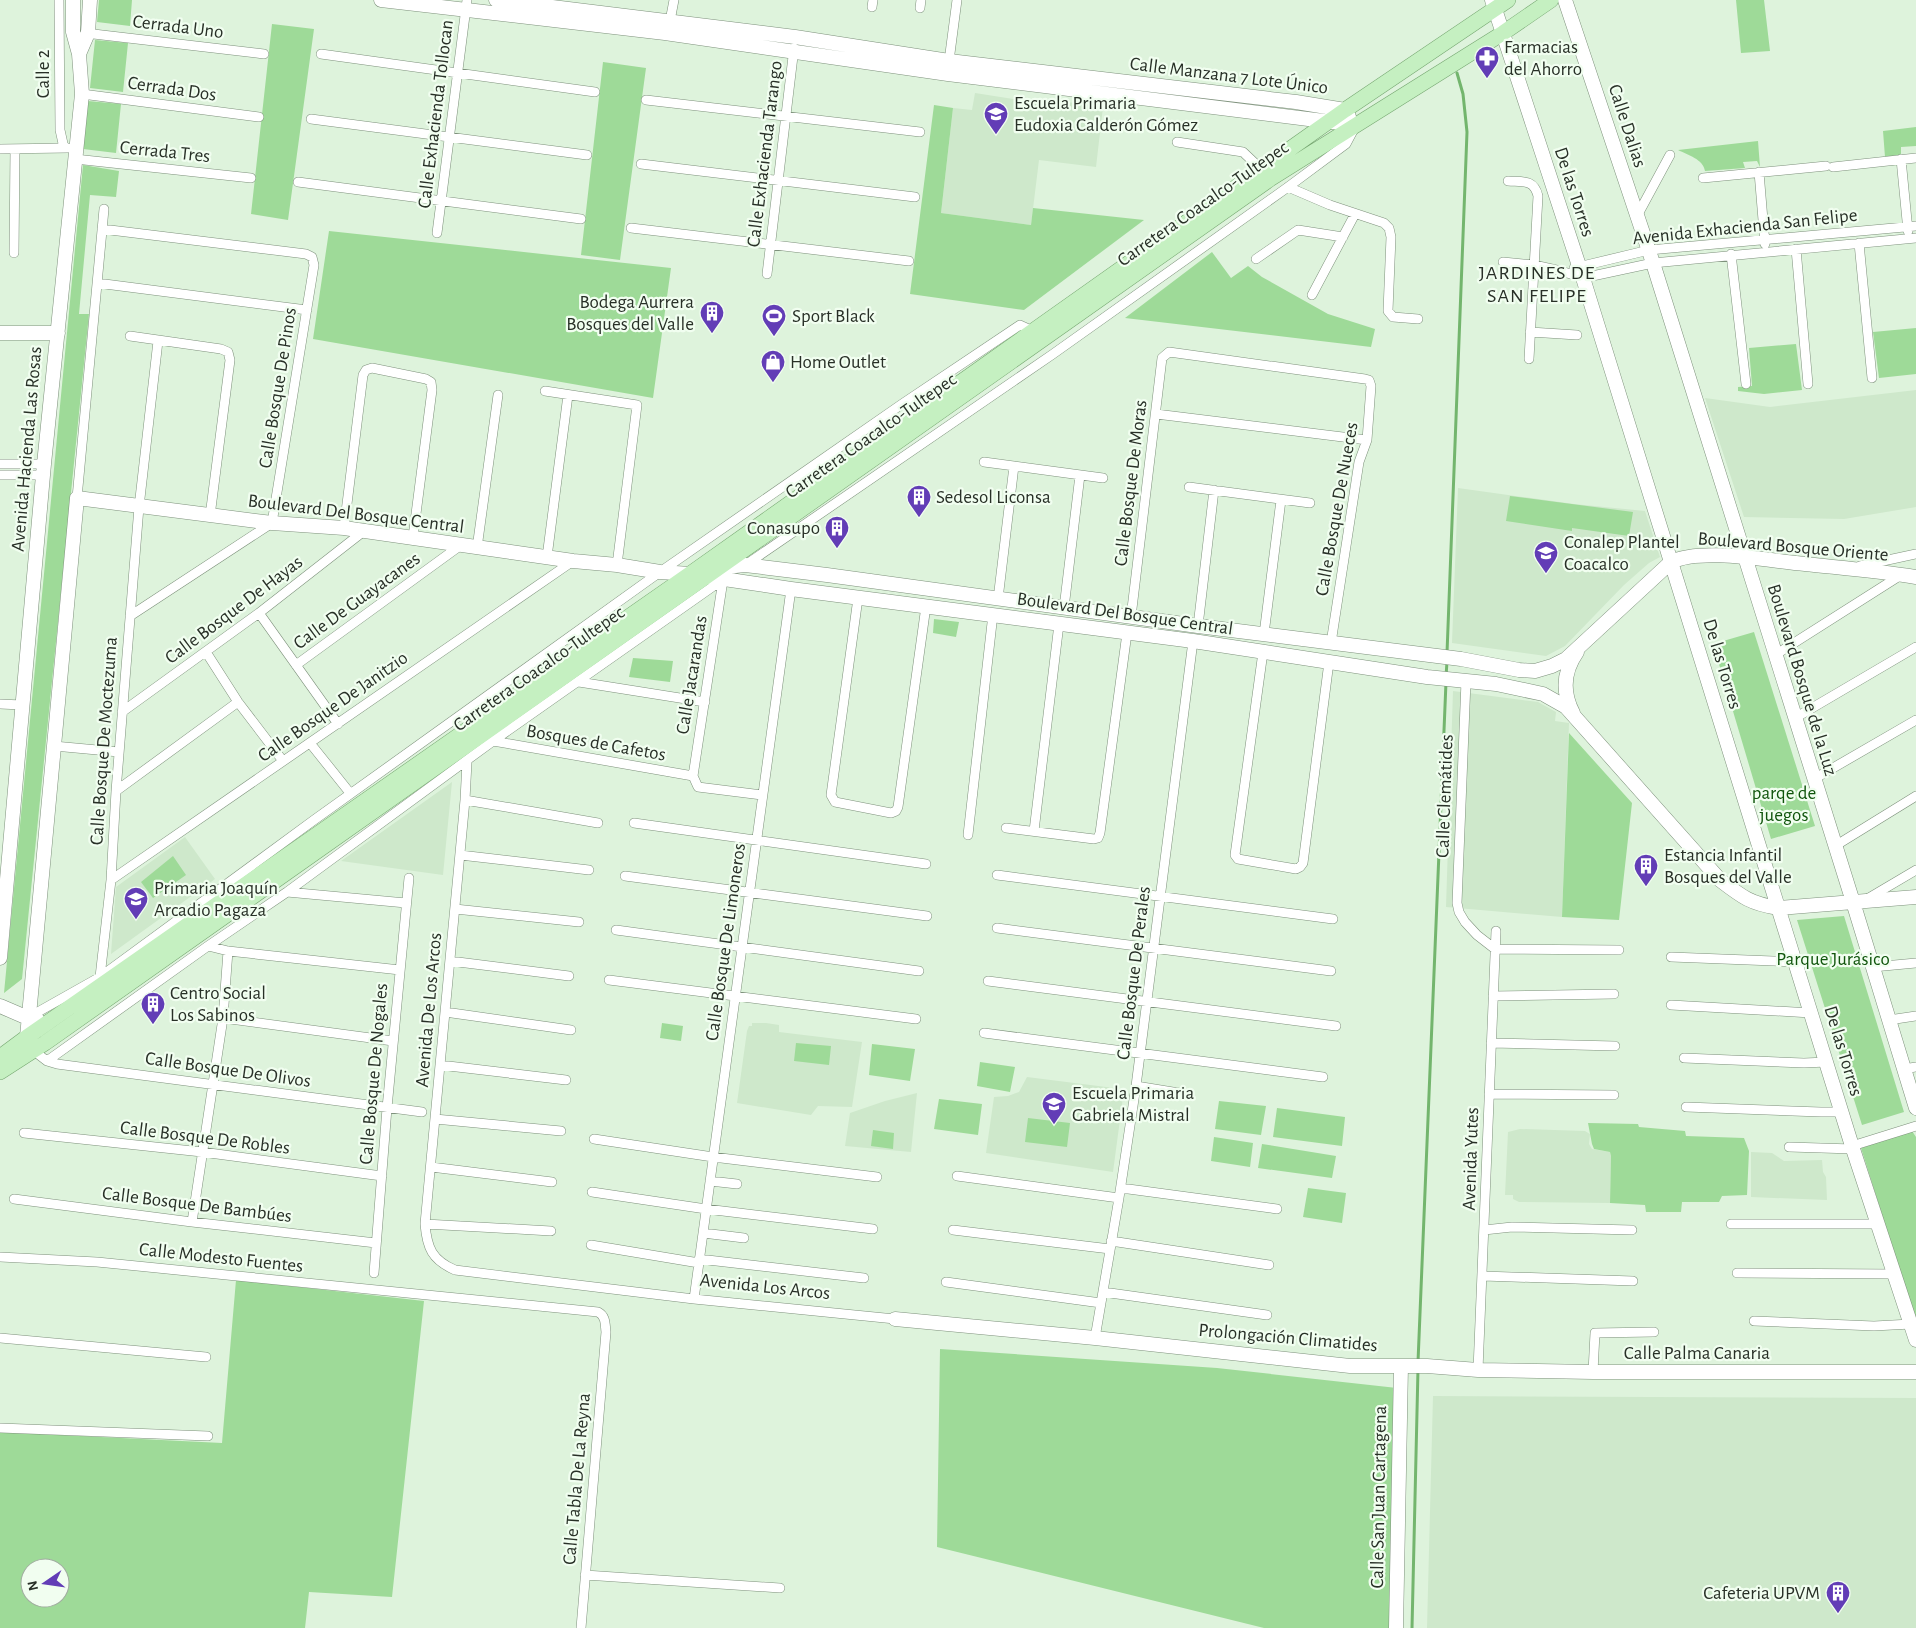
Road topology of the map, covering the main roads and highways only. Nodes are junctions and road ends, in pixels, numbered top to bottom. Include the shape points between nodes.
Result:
1 (1508, 0) edge
2 (1551, 0) edge
3 (1494, 4) edge
4 (697, 573) junction
5 (0, 1057) edge
6 (0, 1072) edge

1 - 3 main road, Carretera Coacalco-Tultepec
2 - 4 main road, Carretera Coacalco-Tultepec via 1262,185 721,573
3 - 4 main road, Carretera Coacalco-Tultepec
4 - 5 main road, Carretera Coacalco-Tultepec
4 - 6 main road, Carretera Coacalco-Tultepec via 34,1051

